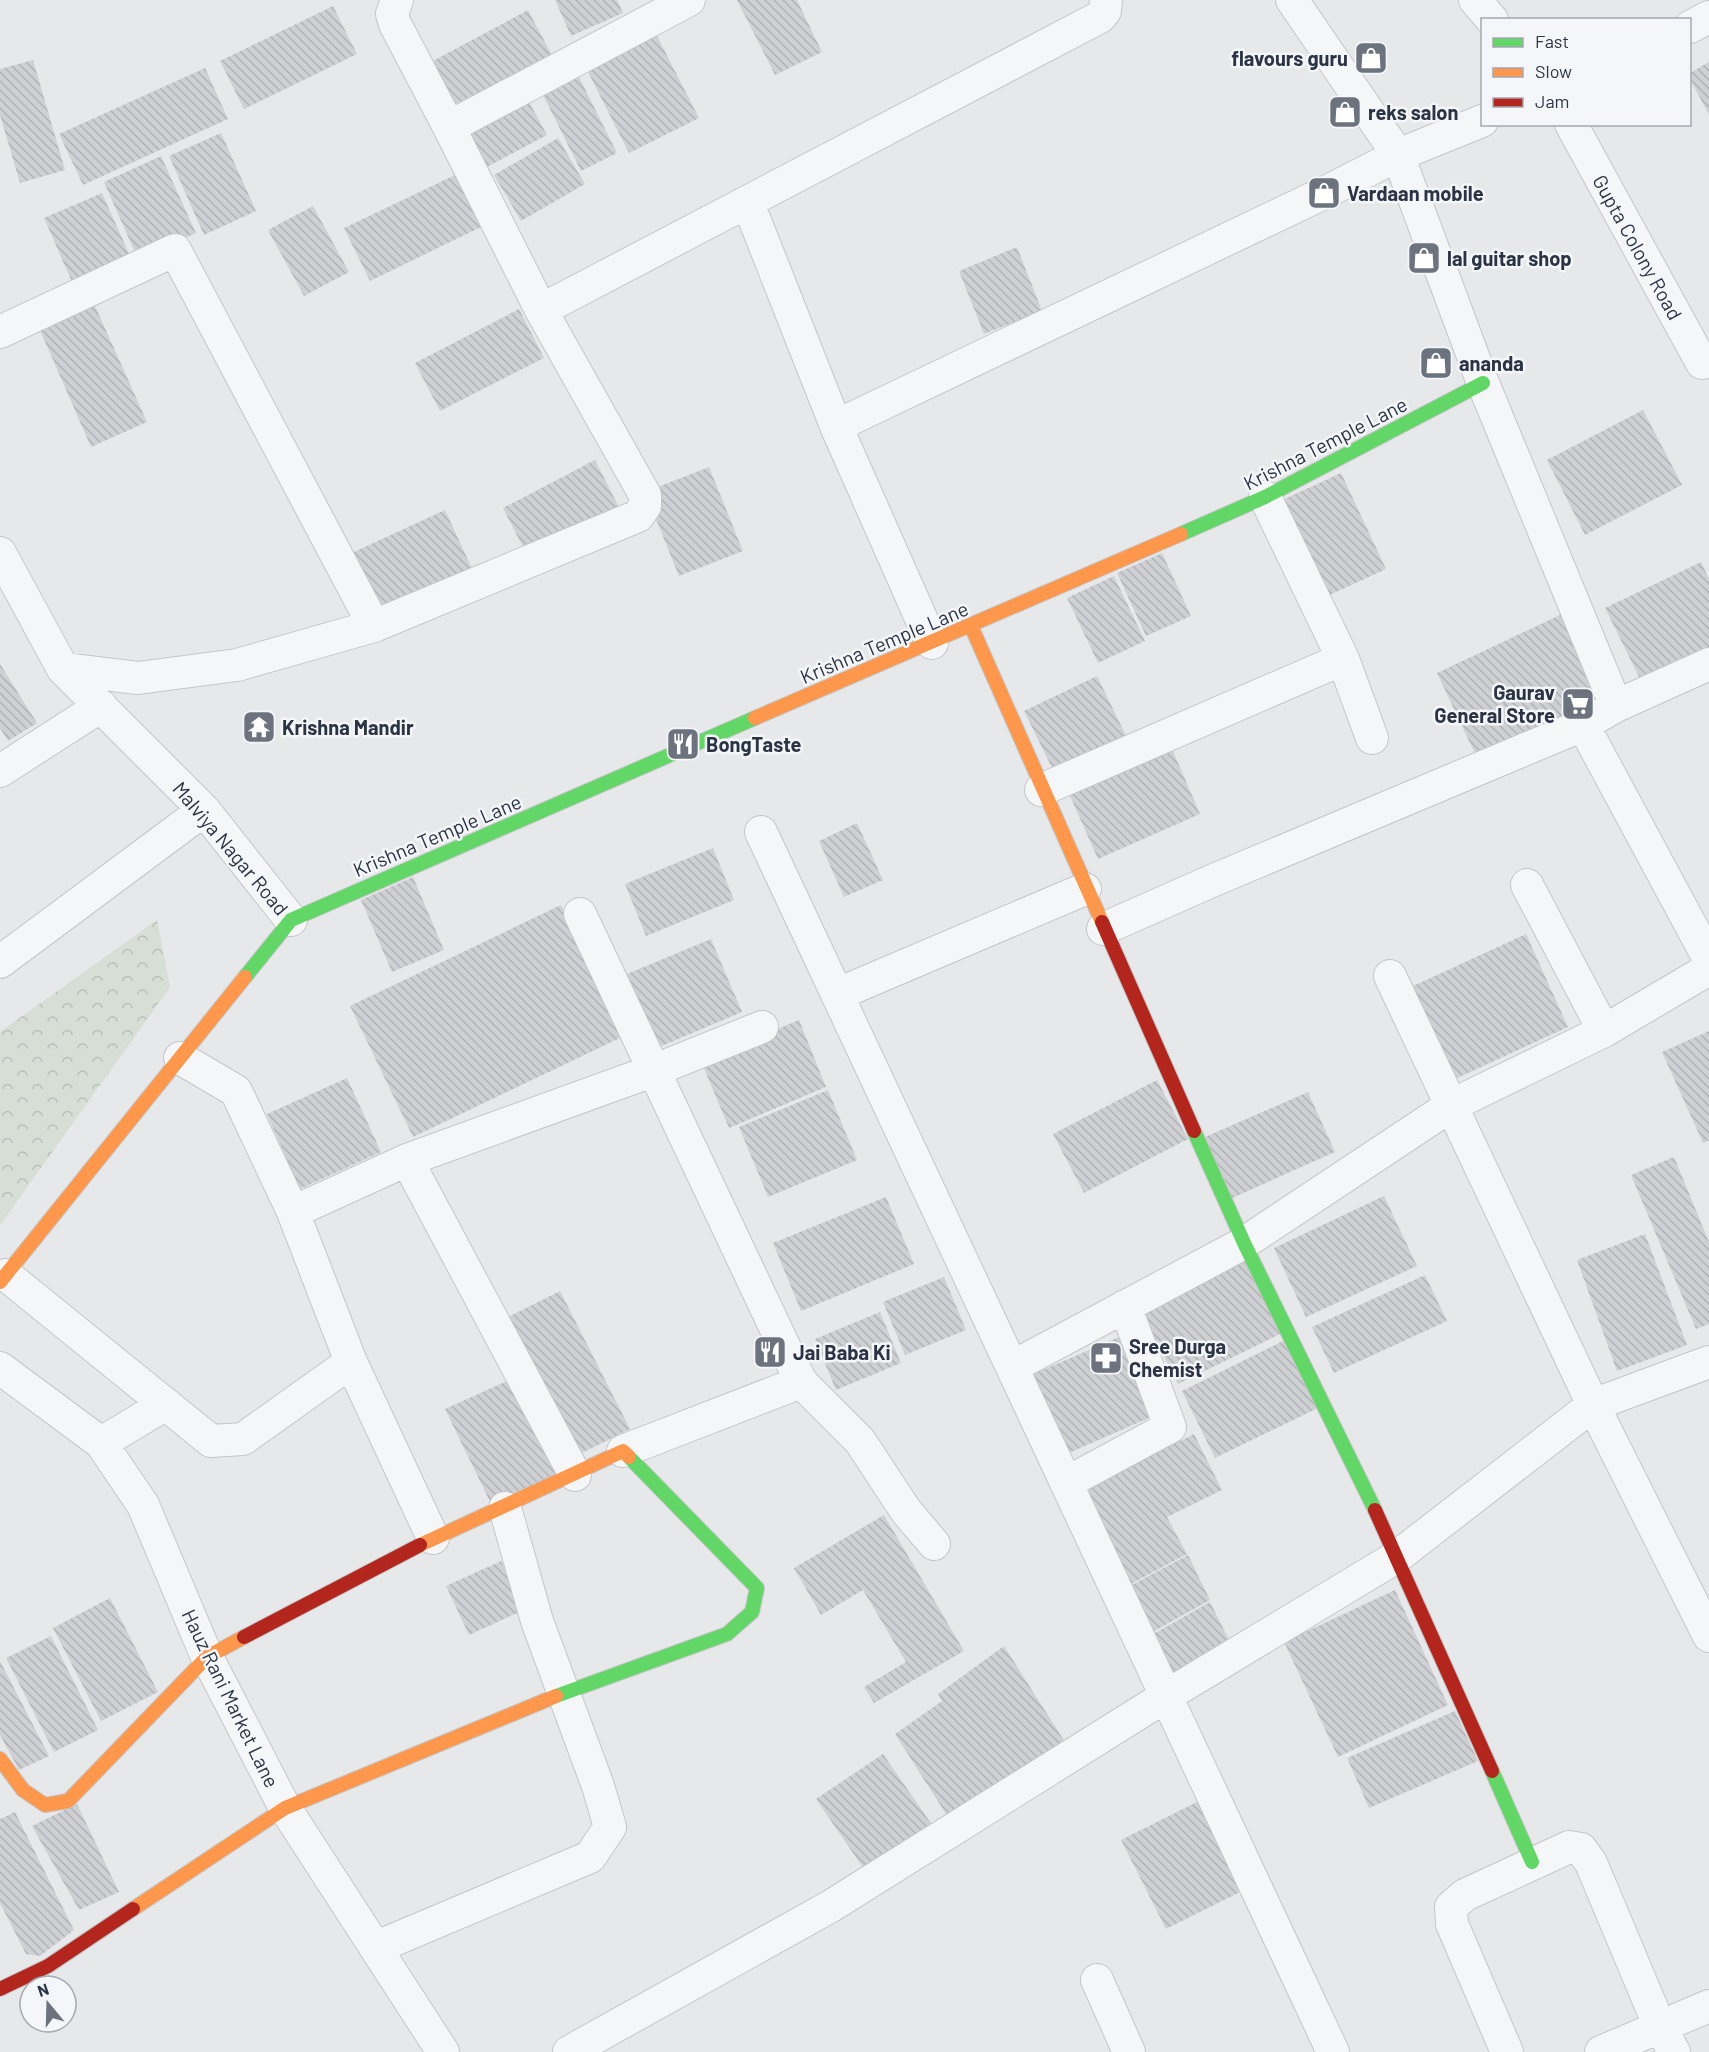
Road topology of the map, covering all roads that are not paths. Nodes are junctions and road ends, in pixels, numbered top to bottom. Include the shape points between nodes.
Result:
1 (397, 0) edge
2 (689, 0) edge
3 (1106, 0) edge
4 (1475, 0) edge
5 (1298, 2) edge
6 (1709, 17) edge
7 (1490, 18) edge
8 (1691, 26) edge
9 (1481, 121) edge
10 (1572, 126) edge
11 (449, 128) junction
12 (1398, 155) junction
13 (748, 203) junction
14 (542, 310) junction
15 (0, 332) edge
16 (1709, 360) edge
17 (1483, 383) junction
18 (836, 426) junction
19 (1265, 497) junction
20 (0, 553) edge
21 (374, 626) junction
22 (971, 626) junction
23 (932, 643) junction
24 (1343, 659) junction
25 (1709, 664) edge
26 (63, 669) junction
27 (1616, 705) junction
28 (101, 706) junction
29 (1583, 725) junction
30 (1372, 738) dead end
31 (0, 771) edge
32 (1041, 790) junction
33 (204, 810) junction
34 (761, 832) dead end
35 (1527, 885) dead end
36 (1085, 889) junction
37 (580, 914) dead end
38 (291, 920) junction
39 (1103, 929) junction
40 (1709, 959) edge
41 (0, 962) edge
42 (1709, 969) edge
43 (1390, 976) dead end
44 (838, 994) junction
45 (762, 1027) dead end
46 (1604, 1031) junction
47 (180, 1058) junction
48 (655, 1070) junction
49 (1452, 1105) junction
50 (407, 1160) junction
51 (293, 1212) junction
52 (1244, 1243) junction
53 (3, 1279) edge
54 (1125, 1306) junction
55 (351, 1362) junction
56 (1709, 1362) edge
57 (1012, 1367) junction
58 (0, 1368) edge
59 (801, 1382) junction
60 (166, 1404) junction
61 (1593, 1405) junction
62 (101, 1443) junction
63 (623, 1451) junction
64 (575, 1475) junction
65 (1066, 1483) junction
66 (505, 1508) junction
67 (433, 1538) junction
68 (934, 1544) dead end
69 (1398, 1556) junction
70 (1709, 1636) edge
71 (207, 1657) junction
72 (564, 1693) junction
73 (1166, 1696) junction
74 (0, 1759) edge
75 (285, 1808) junction
76 (1532, 1862) junction
77 (377, 1947) junction
78 (1097, 1980) dead end
79 (0, 1989) edge
80 (1709, 2006) edge
81 (1659, 2025) junction
82 (443, 2052) edge
83 (569, 2052) edge
84 (1129, 2052) edge
85 (1333, 2052) edge
86 (1507, 2052) edge
87 (1601, 2052) edge
88 (1674, 2052) edge

1 - 11 street via 392,14 395,24
2 - 11 street
3 - 13 street via 1100,17
4 - 7 street
5 - 12 street
6 - 8 street
9 - 12 street
10 - 16 street, Gupta Colony Road via 1702,363
11 - 14 street
12 - 17 street
12 - 18 street
13 - 14 street
13 - 18 street
14 - 21 street via 645,495 642,511 638,516
15 - 21 street via 175,250
17 - 19 street, Krishna Temple Lane
17 - 27 street
18 - 23 street
19 - 22 street, Krishna Temple Lane
19 - 24 street
20 - 26 street, Malviya Nagar Road
21 - 26 street via 237,665 204,670 138,678
22 - 23 street, Krishna Temple Lane
22 - 32 street
23 - 38 street, Krishna Temple Lane
24 - 30 street
24 - 32 street
25 - 27 street
26 - 28 street, Malviya Nagar Road
27 - 29 street
28 - 31 street
28 - 33 street, Malviya Nagar Road
29 - 39 street
29 - 40 street
32 - 36 street
33 - 38 street, Malviya Nagar Road
33 - 41 street
34 - 44 street
35 - 46 street
36 - 39 street
36 - 44 street
37 - 48 street
38 - 47 street, Malviya Nagar Road
39 - 52 street
42 - 46 street
43 - 49 street
44 - 57 street
45 - 48 street
46 - 49 street
47 - 51 street via 236,1091
47 - 53 street, Malviya Nagar Road
48 - 50 street
48 - 59 street
49 - 52 street
49 - 61 street
50 - 51 street
50 - 64 street
51 - 55 street
52 - 54 street
52 - 69 street
53 - 60 street
54 - 57 street
54 - 65 street via 1170,1427
55 - 60 street via 243,1439 210,1441
55 - 67 street
56 - 61 street
57 - 65 street
58 - 62 street, Hauz Rani Market Lane
59 - 63 street
59 - 68 street via 860,1441 906,1511
60 - 62 street
61 - 69 street
61 - 70 street
62 - 71 street, Hauz Rani Market Lane via 143,1505
63 - 64 street
63 - 72 street via 757,1588 752,1612 727,1634
64 - 66 street
65 - 73 street
66 - 67 street
66 - 72 street via 537,1621
67 - 71 street
69 - 73 street
69 - 76 street
71 - 74 street via 68,1801 45,1805 23,1790
71 - 75 street, Hauz Rani Market Lane
72 - 75 street
72 - 77 street via 610,1827 590,1857
73 - 83 street via 831,1906
73 - 85 street
75 - 77 street, Hauz Rani Market Lane
75 - 79 street via 48,1966
76 - 81 street via 1569,1847 1581,1849 1591,1863
76 - 86 street via 1465,1895 1451,1907 1452,1924
77 - 82 street, Hauz Rani Market Lane
78 - 84 street
80 - 81 street
81 - 87 street
81 - 88 street

